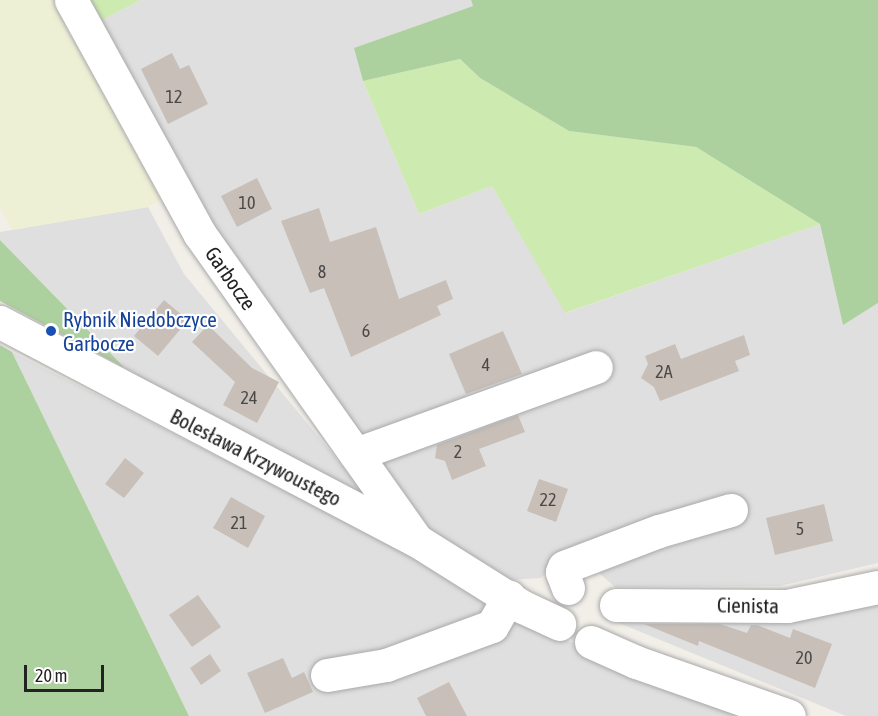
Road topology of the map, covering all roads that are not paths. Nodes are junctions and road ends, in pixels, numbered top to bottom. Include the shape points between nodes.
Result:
1 (71, 0) edge
2 (0, 322) edge
3 (596, 367) dead end
4 (356, 454) junction
5 (731, 510) dead end
6 (416, 540) junction
7 (878, 587) edge
8 (568, 588) junction
9 (509, 596) junction
10 (607, 623) junction
11 (559, 624) junction
12 (327, 675) dead end
13 (789, 716) edge

1 - 4 street, Garbocze via 199,232
2 - 6 street, Bolesława Krzywoustego
3 - 4 street
4 - 6 street, Garbocze
5 - 8 street via 659,531 564,567
6 - 9 street, Bolesława Krzywoustego
7 - 10 street, Cienista via 787,606
8 - 9 street via 531,589
8 - 10 street via 597,584 612,596
8 - 11 street via 558,604
9 - 11 street, Bolesława Krzywoustego
9 - 12 street via 492,626 386,665
10 - 11 street via 572,638
10 - 13 street via 678,674

